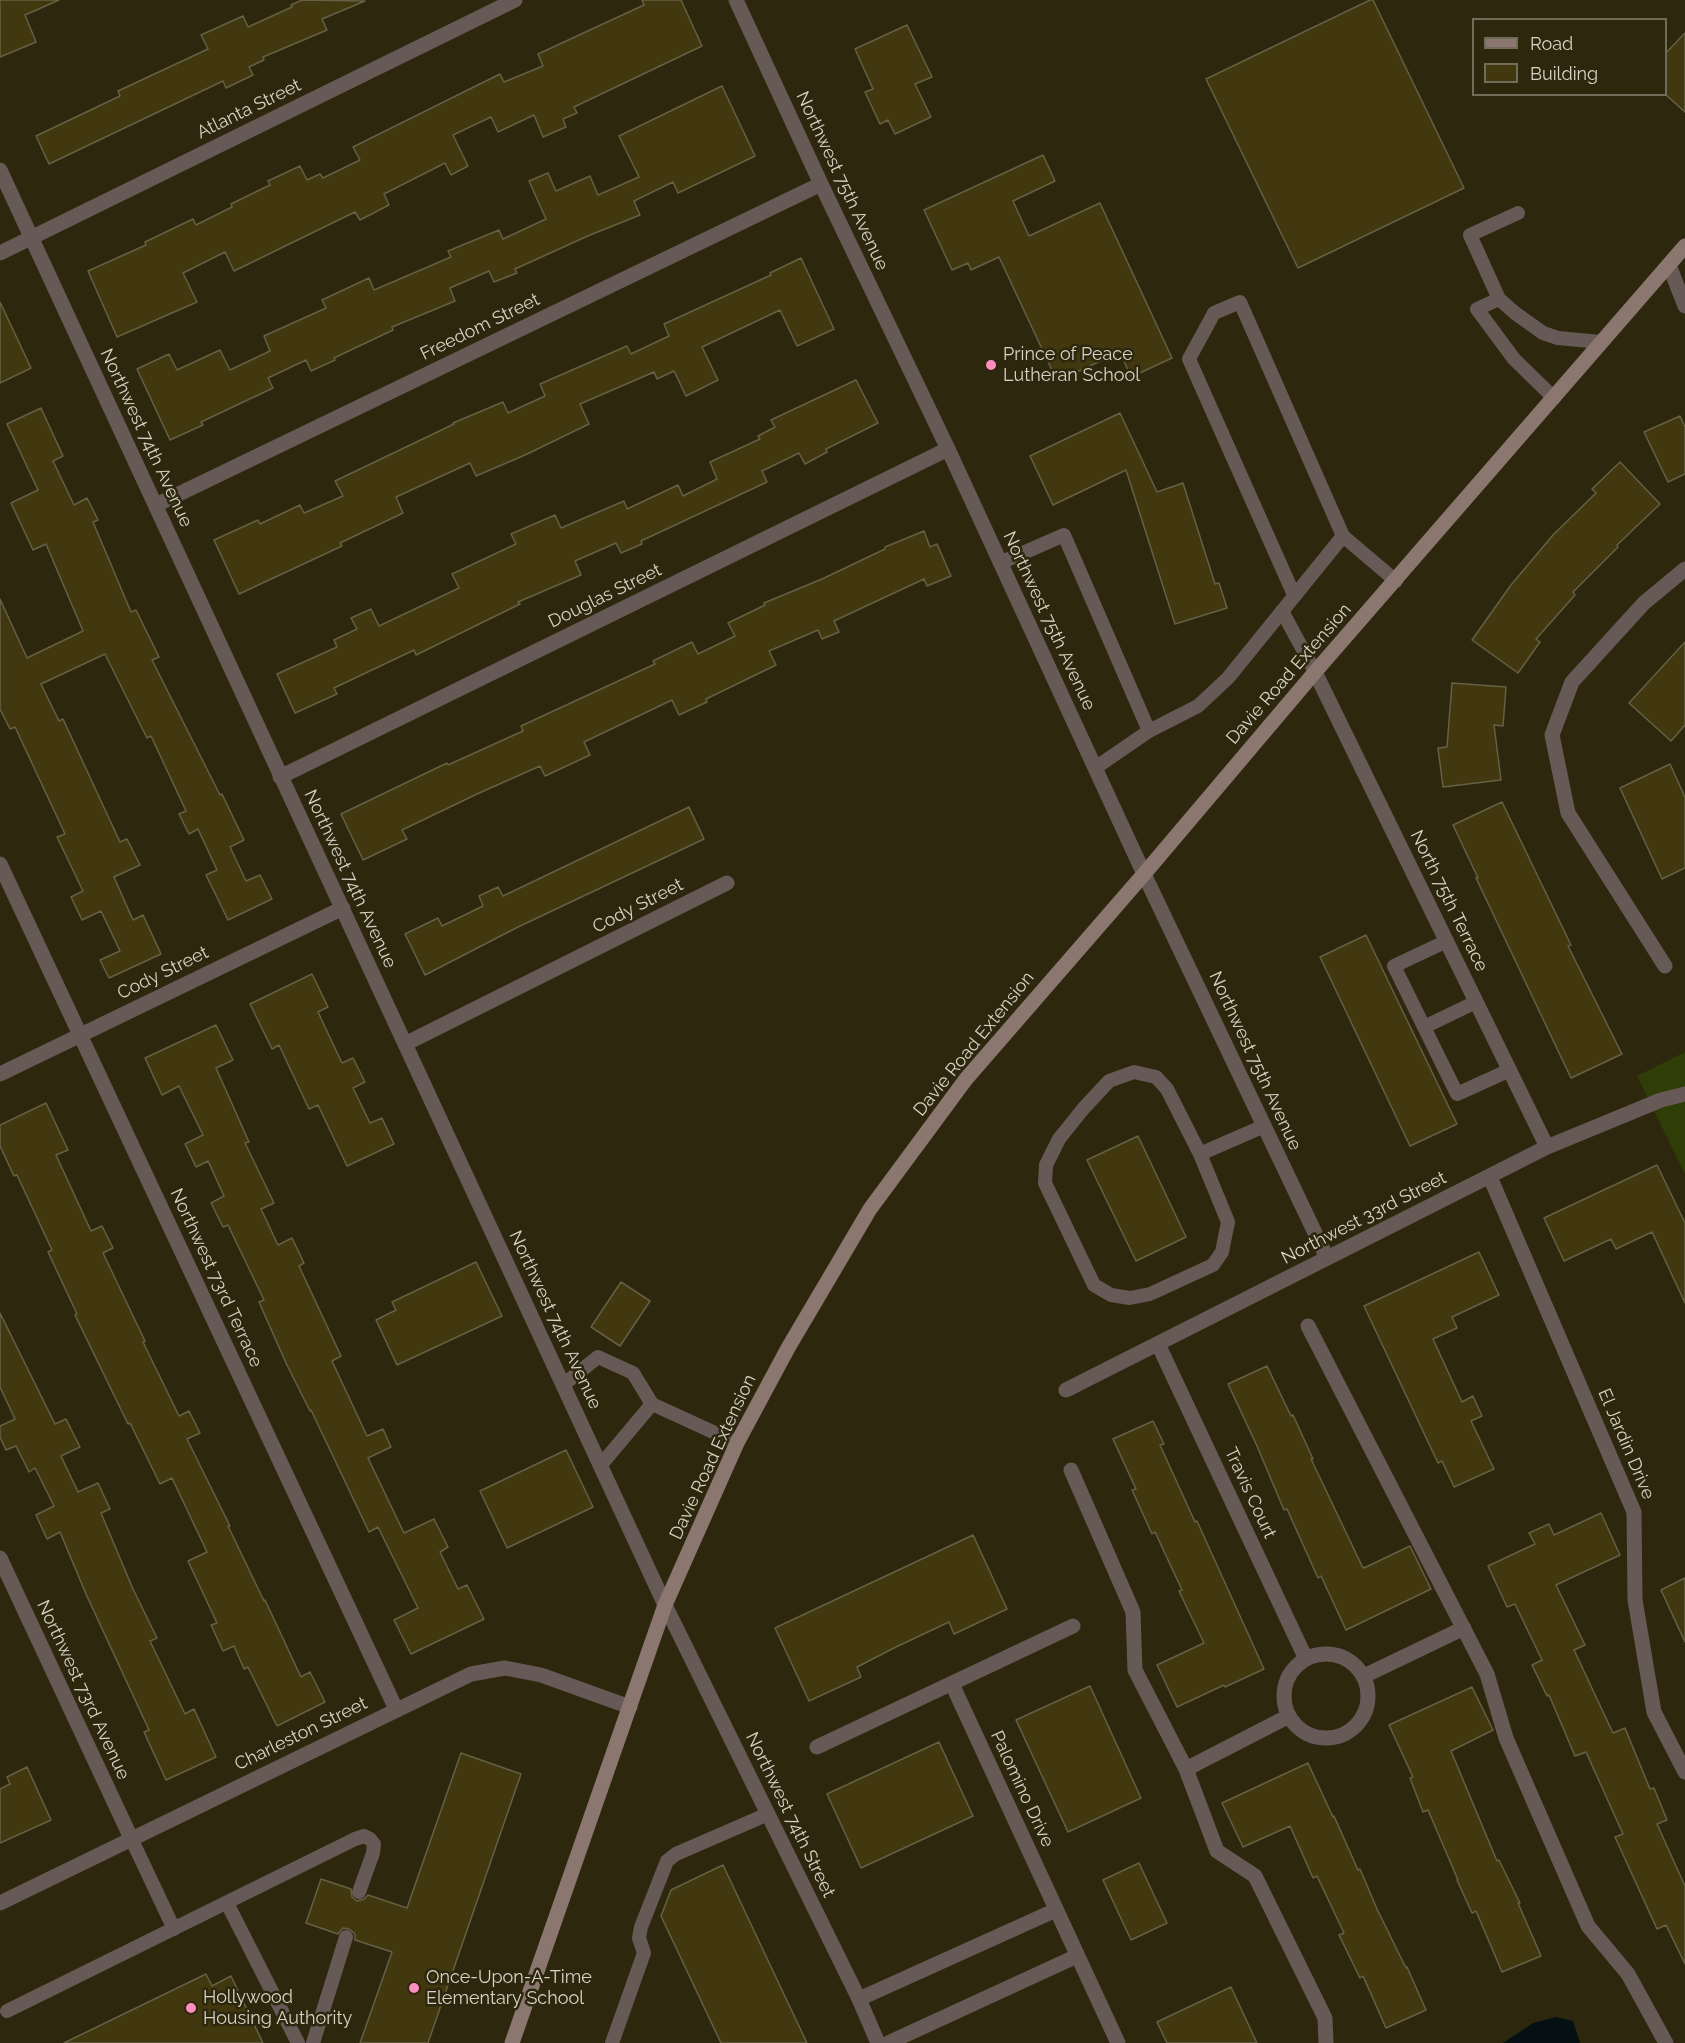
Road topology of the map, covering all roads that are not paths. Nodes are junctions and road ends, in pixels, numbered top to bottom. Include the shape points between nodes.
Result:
1 (515, 0) edge
2 (736, 0) edge
3 (0, 170) edge
4 (821, 184) junction
5 (1518, 213) dead end
6 (32, 237) junction
7 (1685, 246) edge
8 (0, 253) edge
9 (1669, 265) junction
10 (1499, 299) junction
11 (1685, 306) edge
12 (1601, 342) junction
13 (1554, 398) junction
14 (948, 449) junction
15 (156, 505) junction
16 (1343, 536) junction
17 (1000, 563) junction
18 (1685, 569) edge
19 (1396, 581) junction
20 (1294, 595) junction
21 (1282, 611) junction
22 (1315, 672) junction
23 (1149, 730) junction
24 (1095, 768) junction
25 (280, 777) junction
26 (0, 864) edge
27 (1144, 874) junction
28 (727, 883) dead end
29 (343, 908) junction
30 (1447, 941) junction
31 (1665, 966) dead end
32 (1476, 1002) junction
33 (1424, 1027) junction
34 (80, 1035) junction
35 (405, 1044) junction
36 (1510, 1070) junction
37 (0, 1074) edge
38 (1685, 1094) edge
39 (1264, 1126) junction
40 (1547, 1147) junction
41 (1200, 1154) junction
42 (1490, 1177) junction
43 (1327, 1258) junction
44 (1308, 1326) dead end
45 (1158, 1344) junction
46 (564, 1385) junction
47 (1066, 1390) dead end
48 (652, 1404) junction
49 (737, 1443) junction
50 (600, 1466) junction
51 (1071, 1470) dead end
52 (0, 1558) edge
53 (665, 1605) junction
54 (1073, 1626) dead end
55 (1464, 1628) junction
56 (1306, 1659) junction
57 (1364, 1676) junction
58 (951, 1684) junction
59 (630, 1707) junction
60 (396, 1709) junction
61 (1289, 1716) junction
62 (817, 1747) dead end
63 (1186, 1769) junction
64 (1685, 1772) edge
65 (768, 1815) junction
66 (131, 1838) junction
67 (359, 1892) dead end
68 (0, 1903) edge
69 (227, 1903) junction
70 (1056, 1910) junction
71 (174, 1929) junction
72 (346, 1937) dead end
73 (1077, 1956) junction
74 (859, 1999) junction
75 (7, 2011) dead end
76 (298, 2043) edge
77 (312, 2043) edge
78 (512, 2043) edge
79 (612, 2043) edge
80 (878, 2043) edge
81 (888, 2043) edge
82 (1118, 2043) edge
83 (1326, 2043) edge
84 (1666, 2043) edge

1 - 6 street, Atlanta Street
2 - 4 street, Northwest 75th Avenue
3 - 6 street, Northwest 74th Avenue
4 - 14 street, Northwest 75th Avenue
4 - 15 street, Freedom Street
5 - 10 lane via 1470,236
6 - 8 street, Atlanta Street
6 - 15 street, Northwest 74th Avenue
7 - 9 main road, Davie Road Extension
9 - 11 street
9 - 12 main road, Davie Road Extension
10 - 12 lane via 1543,333
10 - 13 lane via 1477,309 1514,359
12 - 13 main road, Davie Road Extension
13 - 19 main road, Davie Road Extension
14 - 17 street, Northwest 75th Avenue
14 - 25 street, Douglas Street
15 - 25 street, Northwest 74th Avenue
16 - 19 lane
16 - 20 lane
16 - 20 lane via 1240,302 1214,313 1189,359
17 - 23 lane via 1064,534
17 - 24 street, Northwest 75th Avenue
18 - 31 street via 1644,603 1572,682 1551,735 1568,813
19 - 22 main road, Davie Road Extension
20 - 21 lane
21 - 22 lane
21 - 23 lane via 1228,678 1198,706
22 - 27 main road, Davie Road Extension
22 - 30 street, North 75th Terrace
23 - 24 lane
24 - 27 street, Northwest 75th Avenue
25 - 29 street, Northwest 74th Avenue
26 - 34 street, Northwest 73rd Terrace
27 - 39 street, Northwest 75th Avenue
27 - 49 main road, Davie Road Extension via 966,1078 870,1209
28 - 35 street, Cody Street
29 - 34 street, Cody Street
29 - 35 street, Northwest 74th Avenue
30 - 32 street, North 75th Terrace
30 - 33 lane via 1394,966
32 - 33 lane
32 - 36 street, North 75th Terrace
33 - 36 lane via 1457,1094
34 - 37 street, Cody Street
34 - 60 street, Northwest 73rd Terrace
35 - 46 street, Northwest 74th Avenue
36 - 40 street, North 75th Terrace
38 - 40 street, Northwest 33rd Street via 1661,1100
39 - 41 lane
39 - 43 street, Northwest 75th Avenue
40 - 42 street, Northwest 33rd Street
41 - 41 lane via 1167,1089 1156,1077 1134,1072 1109,1081 1083,1108 1059,1138 1046,1165 1045,1183 1094,1285 1111,1295 1130,1298 1213,1264 1222,1252 1228,1222
42 - 43 street, Northwest 33rd Street
42 - 64 street, El Jardin Drive via 1634,1512 1635,1600 1654,1712
43 - 45 street, Northwest 33rd Street
44 - 55 street
45 - 47 street, Northwest 33rd Street
45 - 56 street, Travis Court
46 - 48 lane via 598,1357 633,1373
46 - 50 street, Northwest 74th Avenue
48 - 49 lane
48 - 50 lane
49 - 53 main road, Davie Road Extension
50 - 53 street, Northwest 74th Avenue
51 - 63 street via 1133,1612 1135,1670
52 - 66 street, Northwest 73rd Avenue
53 - 59 main road, Davie Road Extension
53 - 65 street, Northwest 74th Street
54 - 58 street
55 - 57 street
55 - 84 street via 1487,1674 1506,1738 1588,1926 1628,1974
56 - 57 street via 1322,1654 1339,1656 1353,1663
56 - 61 street via 1294,1669 1286,1684 1284,1700
57 - 61 street via 1369,1692 1367,1708 1347,1733 1330,1738 1314,1736 1299,1729
58 - 62 street
58 - 70 street, Palomino Drive
59 - 60 street, Charleston Street via 541,1675 505,1668 471,1674
59 - 78 main road, Davie Road Extension
60 - 66 street, Charleston Street
61 - 63 street
63 - 83 street via 1217,1851 1255,1876 1325,2018
65 - 74 street, Northwest 74th Street
65 - 79 lane via 676,1854 667,1862 641,1927 639,1938 644,1953
66 - 68 street, Charleston Street
66 - 71 lane
67 - 69 lane via 374,1852 374,1844 364,1836
69 - 71 lane
69 - 76 lane
70 - 73 street, Palomino Drive
70 - 74 street
71 - 75 lane
72 - 77 lane
73 - 81 street
73 - 82 street, Palomino Drive
74 - 80 street, Northwest 74th Street

